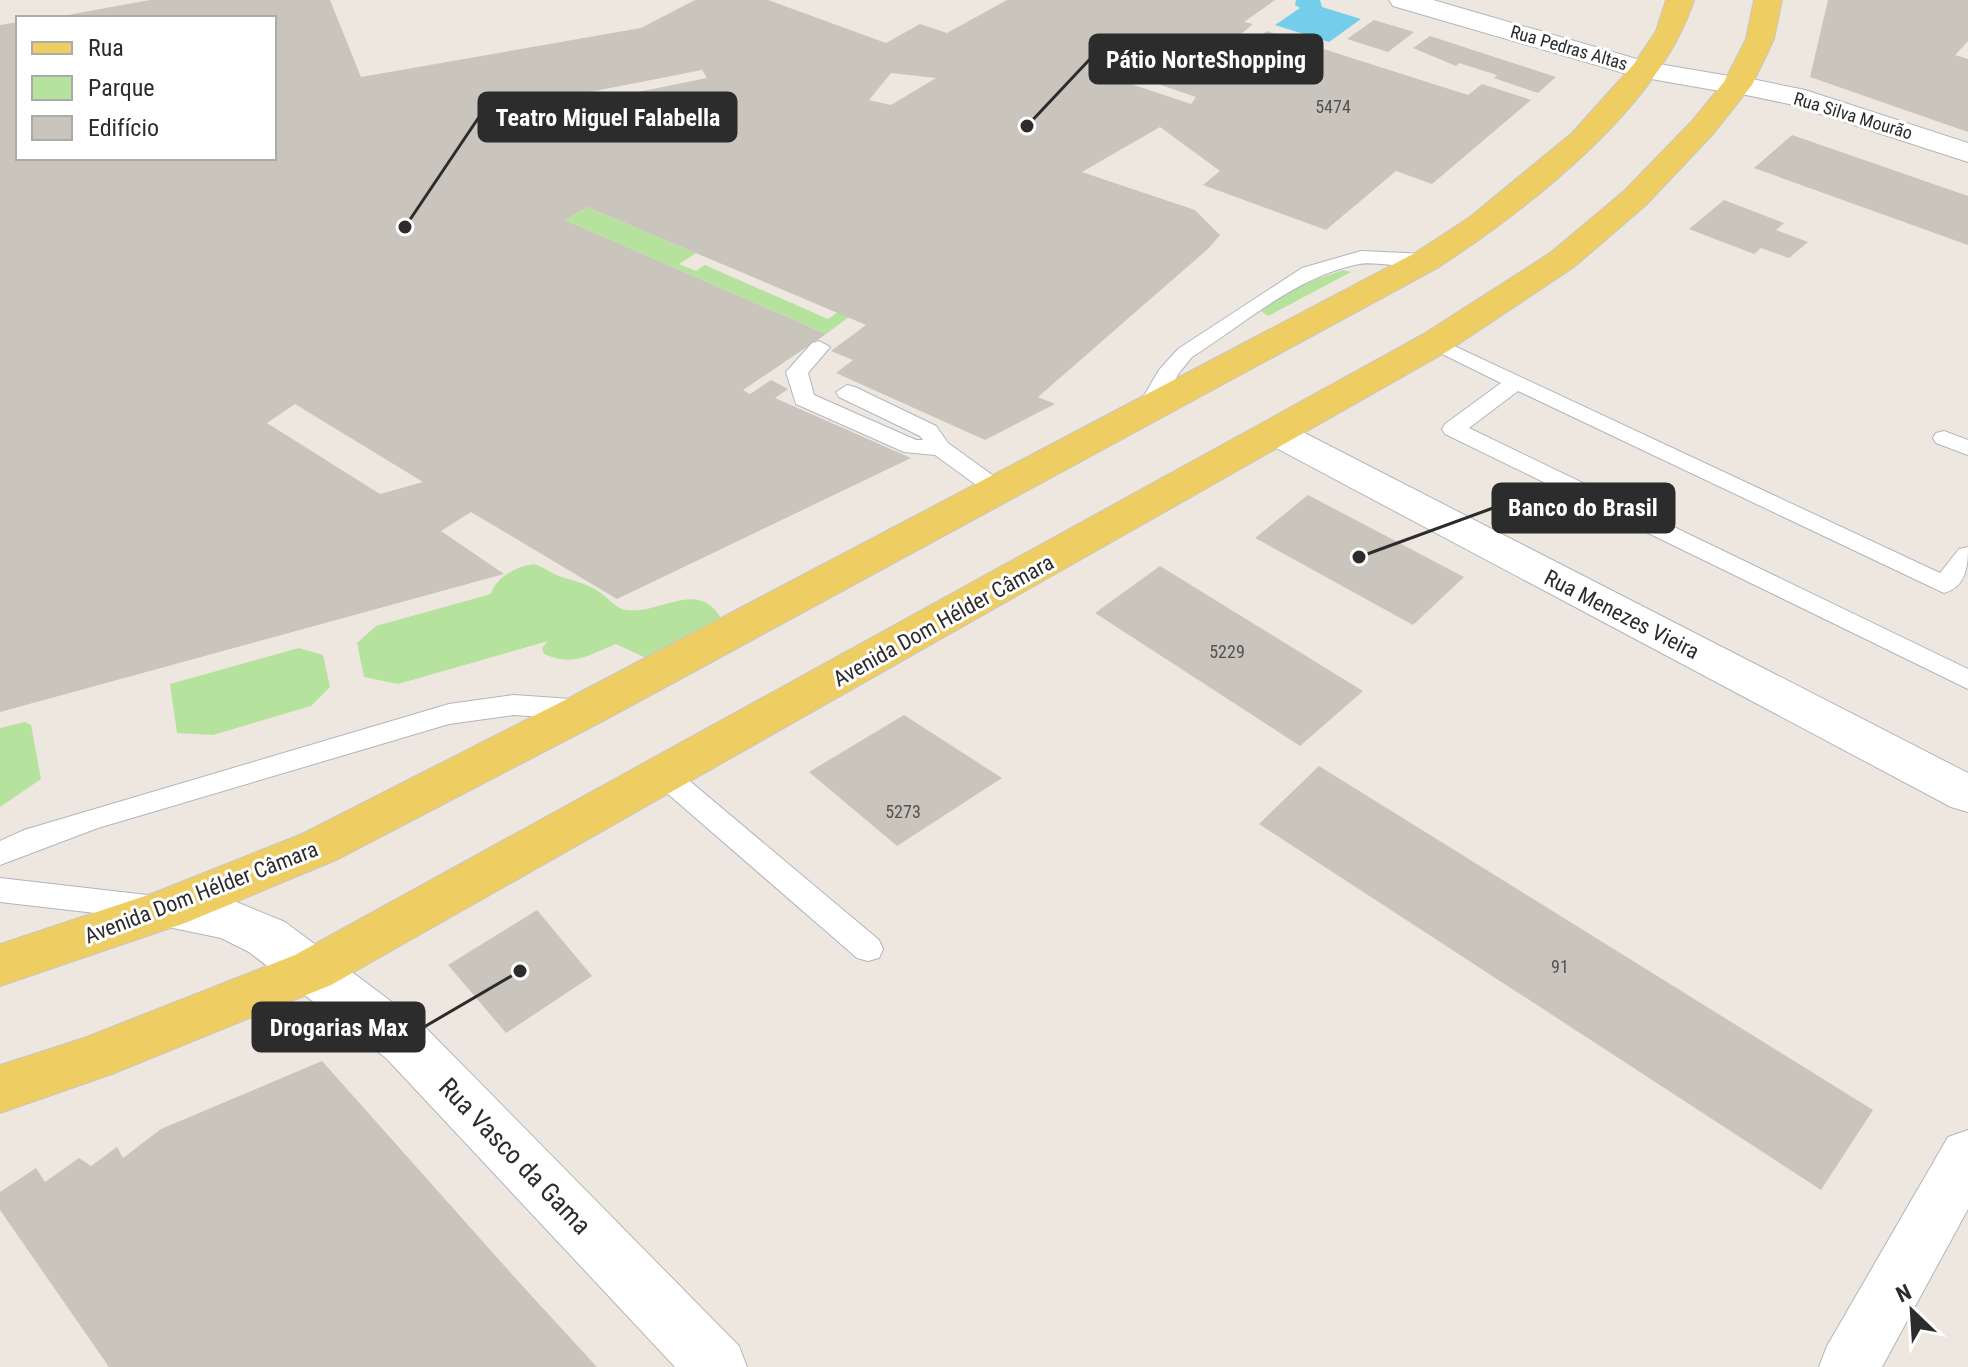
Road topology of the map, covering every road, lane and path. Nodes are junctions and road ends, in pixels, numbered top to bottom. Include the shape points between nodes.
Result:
1 (1403, 0) edge
2 (1680, 0) edge
3 (1768, 0) edge
4 (1644, 70) junction
5 (1737, 85) junction
6 (1968, 153) edge
7 (1435, 343) junction
8 (819, 347) dead end
9 (1515, 383) junction
10 (847, 392) dead end
11 (1276, 433) junction
12 (1944, 438) dead end
13 (940, 448) junction
14 (1968, 448) edge
15 (998, 490) junction
16 (1968, 555) edge
17 (1968, 680) edge
18 (585, 710) junction
19 (663, 774) junction
20 (1968, 794) edge
21 (0, 854) edge
22 (0, 890) edge
23 (167, 909) junction
24 (868, 949) dead end
25 (0, 965) edge
26 (313, 970) junction
27 (0, 1089) edge
28 (1968, 1155) edge
29 (717, 1367) edge
30 (1849, 1367) edge

1 - 4 street, Rua Pedras Altas
2 - 4 main road, Avenida Dom Hélder Câmara via 1670,31
3 - 5 main road, Avenida Dom Hélder Câmara via 1760,39
4 - 5 street, Rua Pedras Altas
4 - 15 main road, Avenida Dom Hélder Câmara via 1583,139 1482,224 1427,260
5 - 6 street, Rua Silva Mourão via 1795,96
5 - 7 main road, Avenida Dom Hélder Câmara via 1635,198 1573,251
7 - 9 lane
7 - 11 main road, Avenida Dom Hélder Câmara
8 - 13 lane via 797,372 804,399 912,447
9 - 16 lane via 1944,585
9 - 17 lane via 1453,429
10 - 13 lane via 928,431
11 - 19 main road, Avenida Dom Hélder Câmara
11 - 20 street, Rua Menezes Vieira
12 - 14 lane
13 - 15 lane
15 - 18 main road, Avenida Dom Hélder Câmara
18 - 21 lane via 514,705 449,714 94,818
18 - 23 main road, Avenida Dom Hélder Câmara via 319,847
19 - 24 lane
19 - 26 main road, Avenida Dom Hélder Câmara
22 - 23 lane
23 - 25 main road, Avenida Dom Hélder Câmara
23 - 26 street, Rua Vasco da Gama via 229,919 267,937
26 - 27 main road, Avenida Dom Hélder Câmara via 93,1058
26 - 29 street, Rua Vasco da Gama via 405,1042
28 - 30 street

